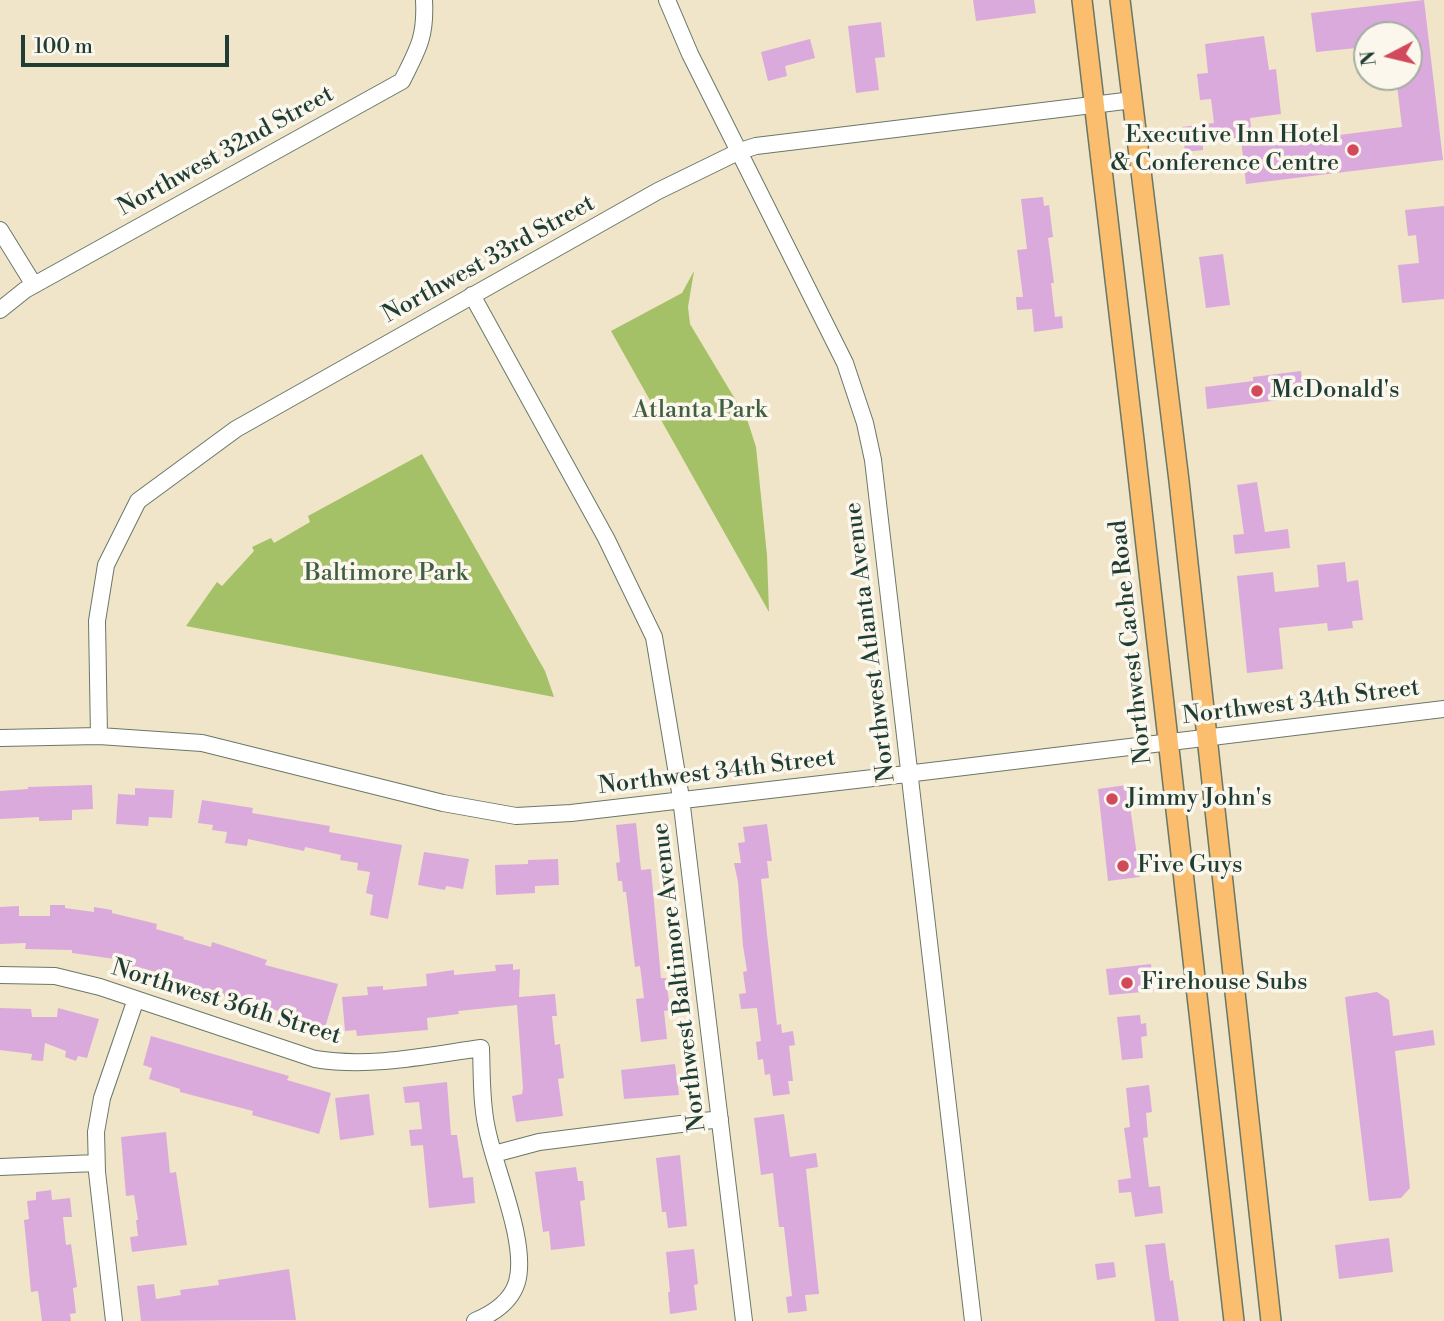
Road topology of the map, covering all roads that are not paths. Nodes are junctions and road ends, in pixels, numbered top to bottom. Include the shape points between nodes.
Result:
1 (424, 0) edge
2 (667, 0) edge
3 (1082, 0) edge
4 (1120, 0) edge
5 (1133, 100) junction
6 (1096, 103) junction
7 (740, 151) junction
8 (0, 230) edge
9 (34, 285) junction
10 (472, 295) junction
11 (0, 310) edge
12 (1444, 709) edge
13 (99, 736) junction
14 (1208, 737) junction
15 (0, 738) edge
16 (1167, 742) junction
17 (909, 773) junction
18 (681, 799) junction
19 (0, 975) edge
20 (136, 999) junction
21 (720, 1119) junction
22 (494, 1154) junction
23 (96, 1163) junction
24 (0, 1167) edge
25 (114, 1321) edge
26 (475, 1321) edge
27 (744, 1321) edge
28 (973, 1321) edge
29 (1234, 1321) edge
30 (1271, 1321) edge

1 - 9 street, Northwest 32nd Street via 421,44 402,80
2 - 7 street, Northwest Atlanta Avenue
3 - 6 main road, Northwest Cache Road
4 - 5 main road
5 - 6 street, Northwest 33rd Street
5 - 14 main road
6 - 7 street, Northwest 33rd Street
6 - 16 main road, Northwest Cache Road
7 - 10 street, Northwest 33rd Street
7 - 17 street, Northwest Atlanta Avenue via 845,363 865,423
8 - 9 street
9 - 11 street, Northwest 32nd Street
10 - 13 street, Northwest 33rd Street via 236,429 138,500 104,576 97,621
10 - 18 street, Northwest Baltimore Avenue via 606,538 654,637
12 - 14 street, Northwest 34th Street
13 - 15 street, Northwest 34th Street
13 - 18 street, Northwest 34th Street via 202,743 506,815 571,813
14 - 16 street, Northwest 34th Street
14 - 30 main road
16 - 17 street, Northwest 34th Street
16 - 29 main road, Northwest Cache Road
17 - 18 street, Northwest 34th Street
17 - 28 street, Northwest Atlanta Avenue
18 - 21 street, Northwest Baltimore Avenue
19 - 20 street, Northwest 36th Street via 55,976
20 - 22 street, Northwest 36th Street via 315,1059 344,1064 481,1048 486,1128
20 - 23 street via 102,1098
21 - 22 street via 538,1142
21 - 27 street, Northwest Baltimore Avenue
22 - 26 street via 516,1232 517,1282 509,1298
23 - 24 street
23 - 25 street

